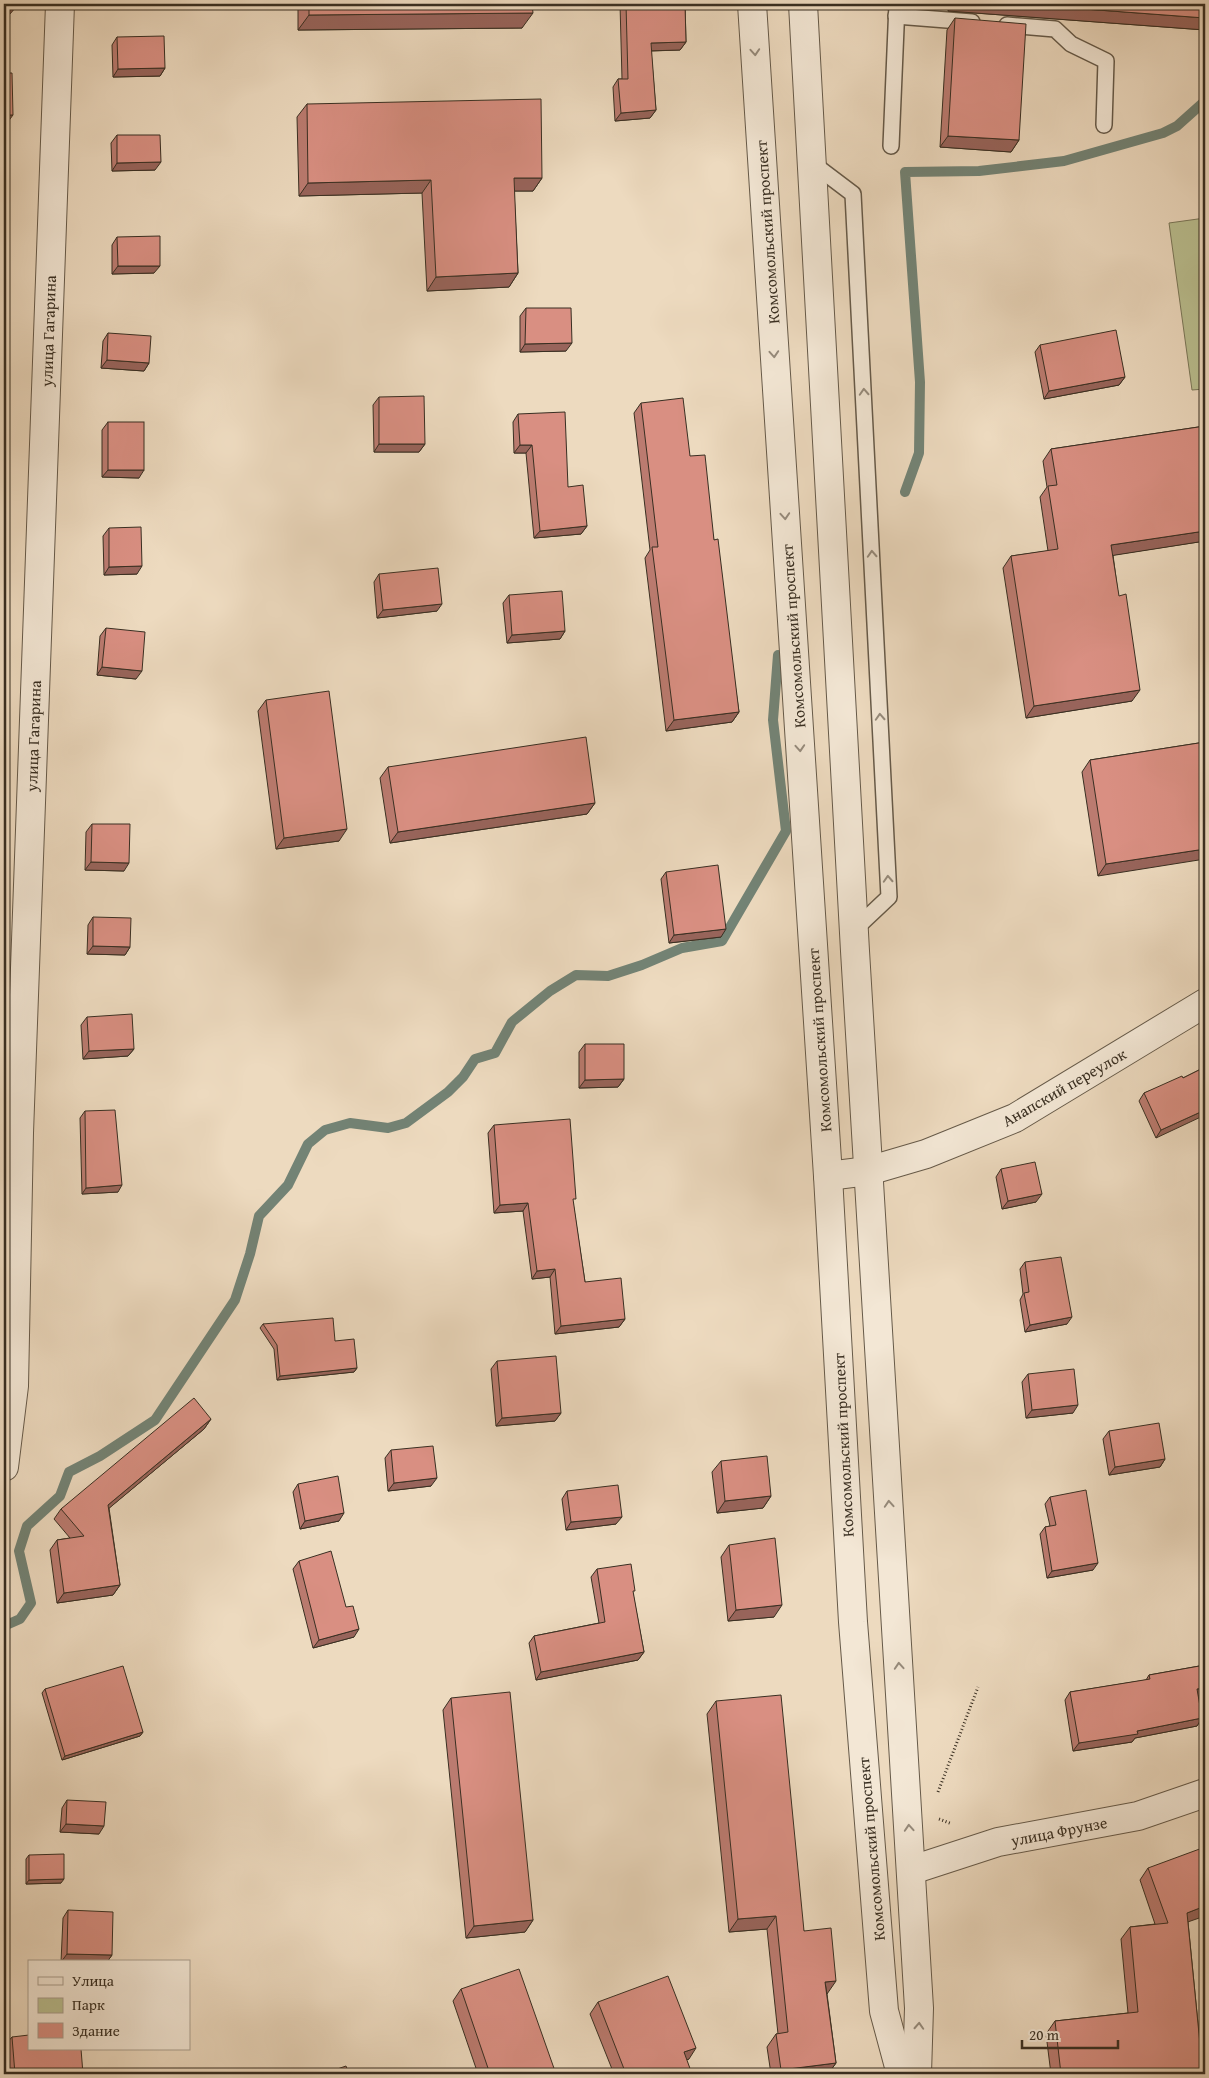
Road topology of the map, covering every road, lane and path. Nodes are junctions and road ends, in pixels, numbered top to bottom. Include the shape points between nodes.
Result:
1 (60, 4) edge
2 (752, 4) edge
3 (803, 4) edge
4 (896, 10) edge
5 (1104, 125) dead end
6 (891, 146) dead end
7 (812, 163) junction
8 (854, 930) junction
9 (1205, 1003) edge
10 (868, 1171) junction
11 (828, 1176) junction
12 (4, 1467) edge
13 (978, 1687) dead end
14 (1205, 1793) edge
15 (936, 1797) dead end
16 (937, 1819) dead end
17 (955, 1826) dead end
18 (912, 1870) junction
19 (902, 2074) edge
20 (916, 2074) edge

1 - 12 street, улица Гагарина via 20,1124 14,1386
2 -> 11 street, Комсомольский проспект
3 - 7 street
4 - 5 lane via 991,24 1056,29 1071,44 1106,62
4 - 6 lane
7 - 8 street
8 -> 7 lane via 889,898 864,396 852,194
8 - 10 street
9 - 10 street, Анапский переулок via 1015,1118 926,1154
10 - 11 street, Анапский переулок
18 -> 10 street
11 - 19 street, Комсомольский проспект via 852,1622 882,1991 884,2011
13 - 15 path
14 - 18 street, улица Фрунзе via 1138,1816 998,1842
16 - 17 path
20 -> 18 street via 920,2008

